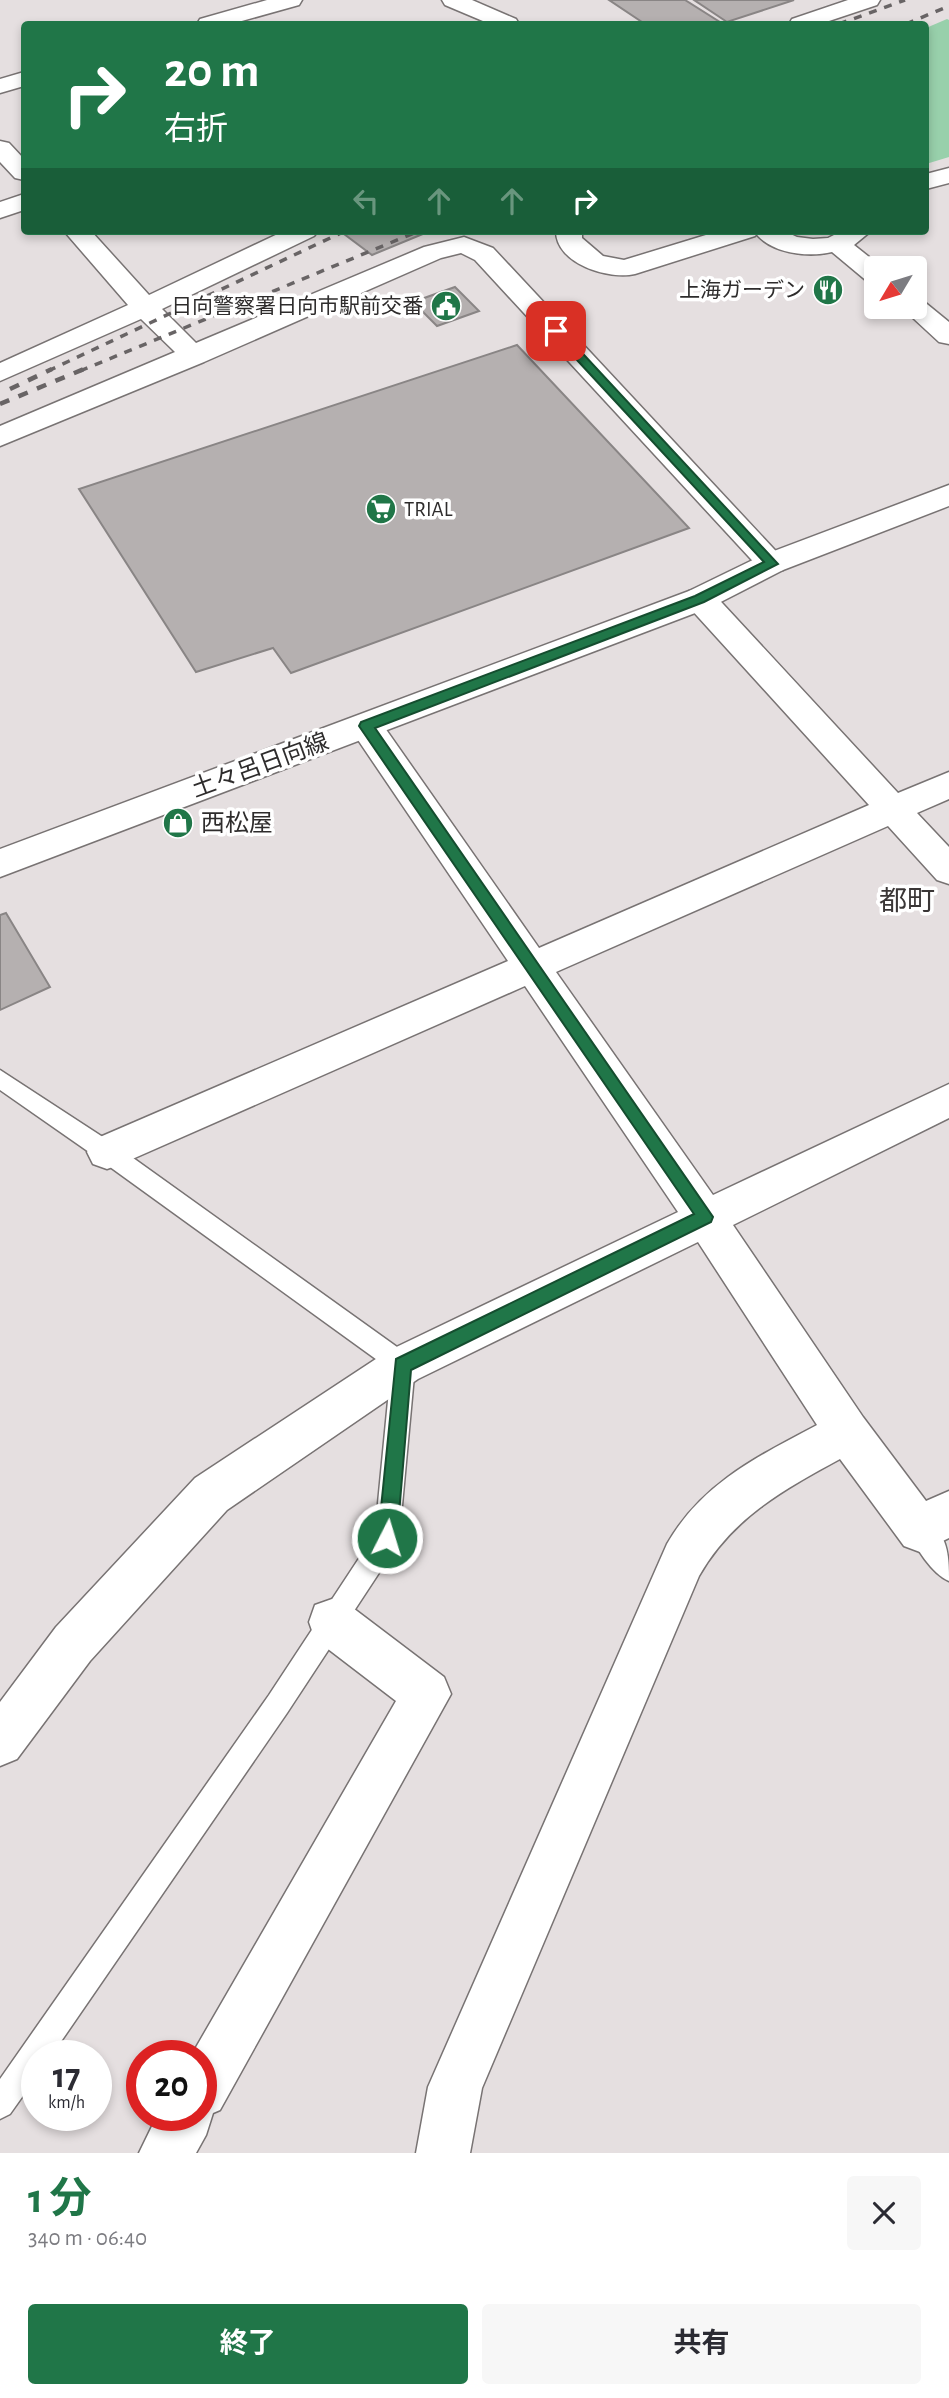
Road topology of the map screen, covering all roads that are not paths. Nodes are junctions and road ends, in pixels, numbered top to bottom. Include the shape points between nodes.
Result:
1 (291, 0) edge
2 (453, 0) edge
3 (863, 1) edge
4 (218, 21) edge
5 (501, 21) edge
6 (808, 21) edge
7 (21, 80) edge
8 (0, 86) edge
9 (0, 148) edge
10 (21, 170) edge
11 (949, 175) edge
12 (929, 181) edge
13 (21, 203) edge
14 (0, 211) edge
15 (81, 235) edge
16 (297, 235) edge
17 (569, 235) edge
18 (733, 235) edge
19 (775, 235) edge
20 (848, 237) edge
21 (864, 259) edge
22 (145, 307) junction
23 (927, 318) edge
24 (949, 336) edge
25 (194, 356) junction
26 (0, 373) edge
27 (0, 438) edge
28 (949, 495) edge
29 (772, 564) junction
30 (699, 599) junction
31 (366, 726) junction
32 (949, 785) edge
33 (894, 809) junction
34 (0, 863) edge
35 (949, 870) edge
36 (532, 967) junction
37 (0, 1079) edge
38 (949, 1100) edge
39 (107, 1152) junction
40 (705, 1217) junction
41 (403, 1365) junction
42 (847, 1432) junction
43 (935, 1521) edge
44 (949, 1568) edge
45 (332, 1622) junction
46 (1, 1737) edge
47 (217, 2063) edge
48 (0, 2104) edge
49 (178, 2131) edge
50 (166, 2153) edge
51 (443, 2153) edge

1 - 4 street
2 - 5 street
3 - 6 street
7 - 8 street
9 - 10 street
11 - 12 street
13 - 14 street
15 - 22 street
16 - 22 street
17 - 18 street via 583,254 610,269
19 - 20 street via 810,247
20 - 21 street
22 - 25 street
22 - 26 street
23 - 24 street
25 - 27 street
25 - 29 street via 433,252 464,245 484,254
28 - 29 street, 土々呂日向線
29 - 30 street, 土々呂日向線
30 - 31 street, 土々呂日向線
30 - 33 street
31 - 34 street, 土々呂日向線
31 - 36 street
32 - 33 street
33 - 35 street
33 - 36 street
36 - 39 street
36 - 40 street
37 - 39 lane
38 - 40 street
39 - 41 lane
40 - 41 street
40 - 42 street
41 - 45 lane via 387,1538
41 - 46 street via 211,1494 73,1644
42 - 43 street
42 - 51 street via 761,1480 732,1502 703,1528 683,1560 455,2087
43 - 44 lane
45 - 47 street via 427,1693
45 - 48 lane
49 - 50 street

